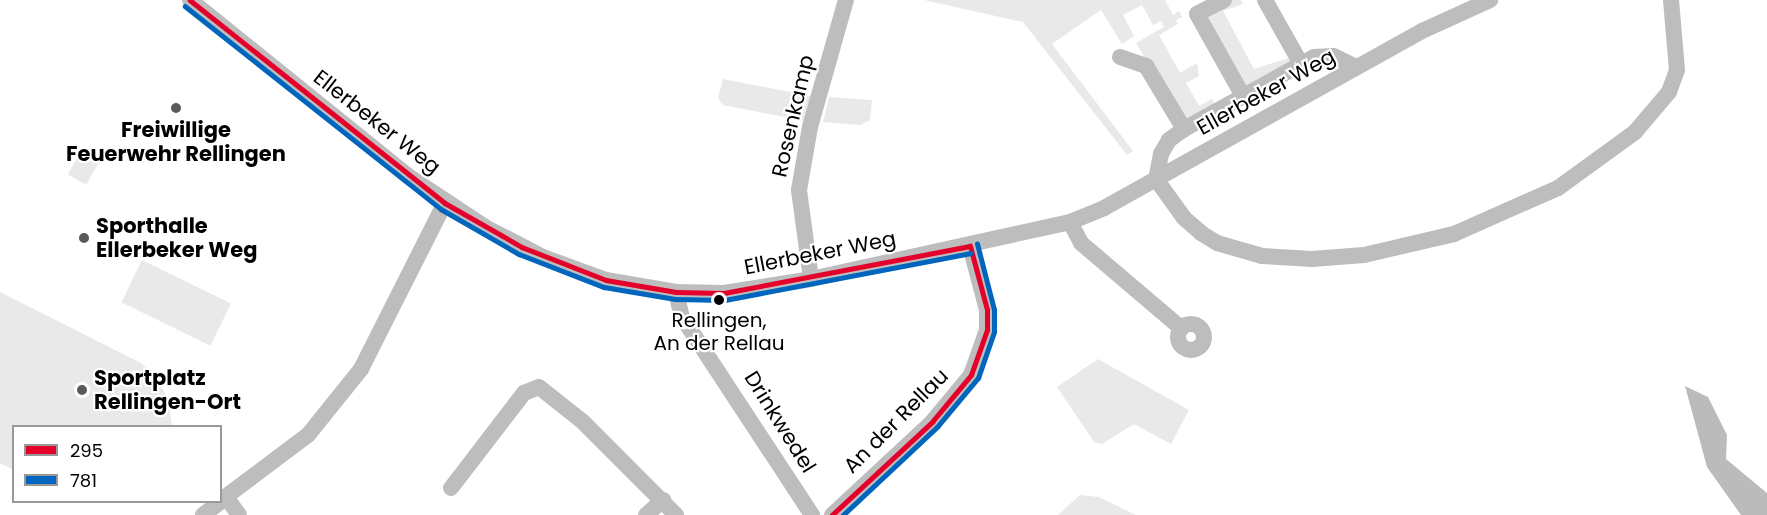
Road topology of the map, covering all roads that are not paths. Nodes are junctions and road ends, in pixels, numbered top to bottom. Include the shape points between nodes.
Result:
1 (189, 0) edge
2 (846, 0) edge
3 (1224, 0) edge
4 (1265, 0) edge
5 (1490, 0) edge
6 (1671, 0) edge
7 (1120, 57) dead end
8 (1301, 64) junction
9 (1356, 67) junction
10 (1243, 96) junction
11 (1184, 129) junction
12 (1156, 179) junction
13 (446, 204) junction
14 (1070, 222) junction
15 (970, 246) junction
16 (811, 279) junction
17 (676, 292) junction
18 (1181, 328) dead end
19 (452, 488) dead end
20 (222, 500) edge
21 (663, 500) junction
22 (218, 503) edge
23 (203, 515) edge
24 (239, 515) edge
25 (646, 515) edge
26 (676, 515) edge
27 (812, 515) edge
28 (832, 515) edge

1 - 13 street, Ellerbeker Weg
2 - 16 street, Rosenkamp via 816,104 799,190
3 - 10 street via 1197,14
4 - 8 street
5 - 9 street, Ellerbeker Weg via 1443,20
6 - 12 street via 1677,70 1669,92 1635,132 1558,188 1472,228 1364,255 1312,259 1262,256 1217,243 1201,233 1184,218
7 - 11 street via 1146,66
8 - 9 street via 1324,54
8 - 10 street
9 - 12 street, Ellerbeker Weg
10 - 11 street
11 - 12 street via 1169,140 1161,154
12 - 14 street, Ellerbeker Weg
13 - 17 street, Ellerbeker Weg via 513,243 564,266 606,280
13 - 20 street via 361,369 308,435
14 - 15 street, Ellerbeker Weg
14 - 18 street via 1081,243
15 - 16 street, Ellerbeker Weg
15 - 28 street, An der Rellau via 987,310 987,330 972,375 932,422
16 - 17 street, Ellerbeker Weg via 724,293
17 - 27 street, Drinkwedel via 682,317
19 - 21 street via 524,393 539,387 583,422
20 - 24 street
21 - 25 street
21 - 26 street
22 - 23 street

